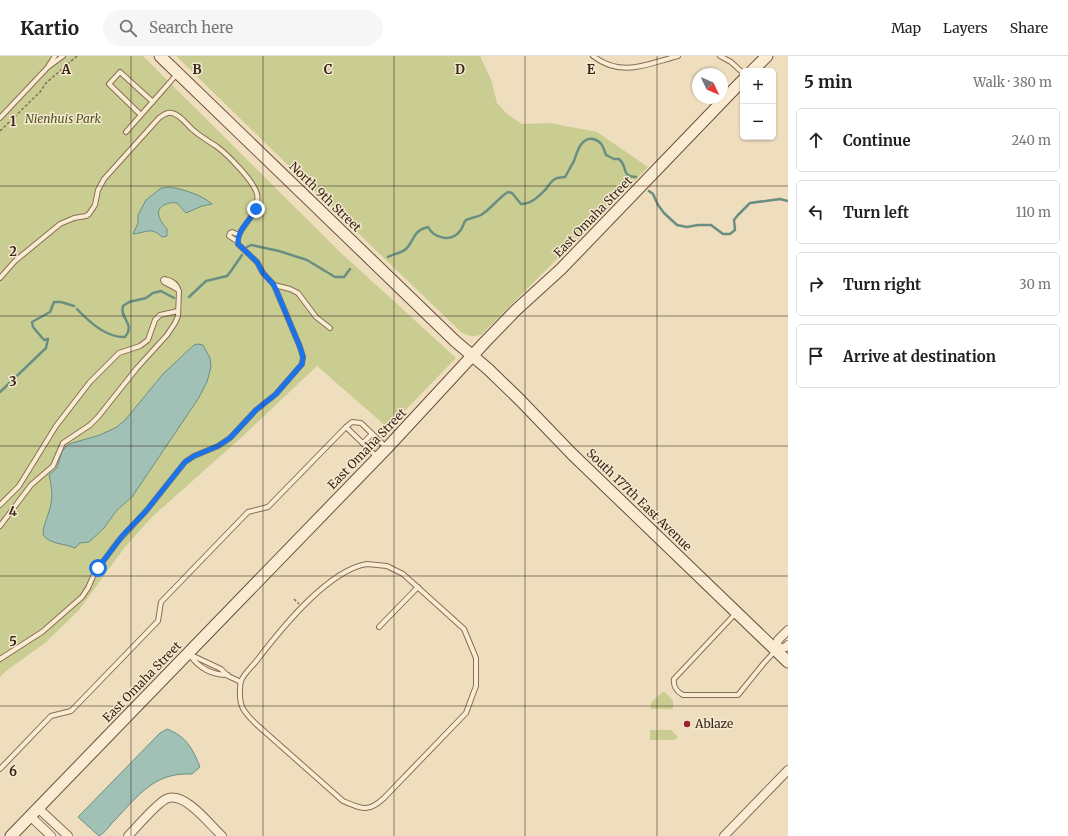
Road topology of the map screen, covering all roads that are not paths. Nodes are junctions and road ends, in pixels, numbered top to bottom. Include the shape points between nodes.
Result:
1 (55, 56) edge
2 (63, 56) edge
3 (160, 56) edge
4 (593, 56) edge
5 (678, 56) edge
6 (720, 56) edge
7 (767, 56) edge
8 (48, 67) junction
9 (755, 68) edge
10 (740, 70) edge
11 (178, 73) junction
12 (740, 83) edge
13 (152, 102) junction
14 (141, 115) junction
15 (0, 118) edge
16 (126, 132) dead end
17 (239, 235) junction
18 (237, 241) junction
19 (0, 278) edge
20 (274, 285) junction
21 (179, 291) dead end
22 (178, 311) junction
23 (330, 328) dead end
24 (473, 356) junction
25 (346, 427) junction
26 (372, 434) junction
27 (363, 443) junction
28 (387, 448) junction
29 (378, 457) junction
30 (0, 505) edge
31 (0, 526) edge
32 (418, 587) junction
33 (737, 613) junction
34 (379, 627) dead end
35 (788, 630) edge
36 (788, 645) edge
37 (776, 650) junction
38 (188, 653) junction
39 (0, 659) edge
40 (788, 662) edge
41 (228, 676) junction
42 (241, 682) junction
43 (0, 769) edge
44 (788, 770) edge
45 (38, 808) junction
46 (30, 816) junction
47 (11, 836) edge
48 (51, 836) edge
49 (68, 836) edge
50 (128, 836) edge
51 (222, 836) edge
52 (724, 836) edge

1 - 8 lane
2 - 8 lane
3 - 11 street, North 9th Street
4 - 5 lane via 621,69
6 - 10 lane
7 - 9 street
8 - 15 lane
11 - 13 lane
11 - 24 street, North 9th Street
12 - 24 street, East Omaha Street
13 - 14 lane
13 - 14 lane via 120,72 108,84
14 - 16 lane
17 - 18 lane
17 - 18 lane via 230,233 229,236
17 - 19 lane via 256,209 255,187 222,151 178,116 168,113 159,118 104,179 89,214 60,224 15,261
18 - 20 lane
20 - 23 lane via 298,293 316,318
20 - 39 lane via 300,347 302,364 276,394 256,410 230,438 185,462 119,540 95,572 82,597 42,632
21 - 22 lane
22 - 30 lane via 160,315 155,320 148,340 119,354 90,382 62,416 19,486
22 - 31 lane via 176,322 167,335 98,417 63,443 53,466 31,485
24 - 28 street, East Omaha Street
24 - 33 street, South 177th East Avenue
25 - 26 lane via 352,422 358,422
25 - 27 lane
25 - 43 lane via 268,508 248,512 161,602 158,621 71,711 51,716
26 - 27 lane
26 - 28 lane
27 - 29 lane
28 - 29 street, East Omaha Street
29 - 38 street, East Omaha Street
32 - 34 lane
32 - 42 lane via 403,574 387,566 367,564 345,571 313,597 284,627
32 - 42 lane via 464,629 476,658 476,686 466,713 378,803 367,809 343,800 244,713 239,701
33 - 37 street, South 177th East Avenue
33 - 37 lane via 674,679 678,691 683,695 738,695
35 - 37 street via 778,640
36 - 37 street
37 - 40 street, South 177th East Avenue
38 - 41 lane via 221,669
38 - 41 lane via 203,669
38 - 45 street, East Omaha Street
41 - 42 lane
44 - 52 street
45 - 46 street, East Omaha Street
45 - 49 street
46 - 47 street, East Omaha Street
46 - 48 street
50 - 51 street via 162,801 171,797 188,802

